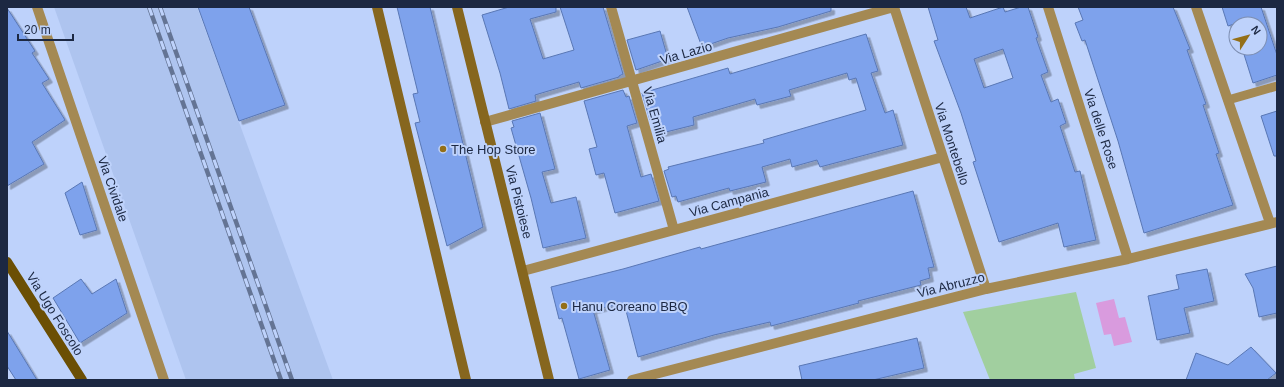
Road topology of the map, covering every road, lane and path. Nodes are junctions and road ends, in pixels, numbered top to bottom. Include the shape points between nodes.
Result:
1 (37, 7) edge
2 (377, 7) edge
3 (459, 7) edge
4 (611, 7) edge
5 (894, 7) edge
6 (1048, 7) edge
7 (1196, 7) edge
8 (632, 81) junction
9 (1277, 86) edge
10 (1228, 100) junction
11 (485, 122) junction
12 (943, 157) junction
13 (1273, 222) edge
14 (674, 230) junction
15 (1128, 259) junction
16 (7, 262) edge
17 (523, 271) junction
18 (986, 289) junction
19 (82, 380) edge
20 (164, 380) edge
21 (466, 380) edge
22 (549, 380) edge
23 (632, 380) edge

1 - 20 street, Via Cividale
2 - 21 main road
3 - 11 main road, Via Pistoiese
4 - 8 street, Via Emilia
5 - 8 street, Via Lazio
5 - 12 street, Via Montebello
6 - 15 street, Via delle Rose
7 - 10 street
8 - 11 street, Via Lazio
8 - 14 street, Via Emilia
9 - 10 lane
10 - 13 street
11 - 17 main road, Via Pistoiese
12 - 14 street, Via Campania
12 - 18 street, Via Montebello
13 - 15 street, Via Abruzzo
14 - 17 street, Via Campania
15 - 18 street, Via Abruzzo
16 - 19 main road, Via Ugo Foscolo
17 - 22 main road, Via Pistoiese
18 - 23 street, Via Abruzzo

